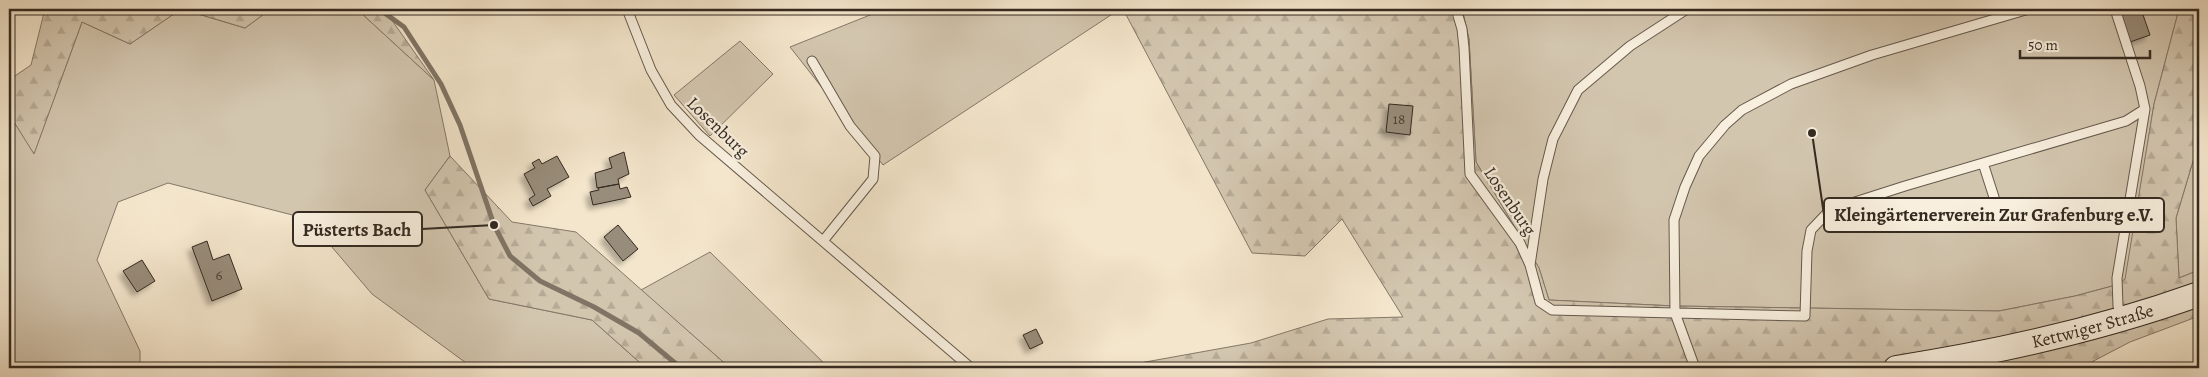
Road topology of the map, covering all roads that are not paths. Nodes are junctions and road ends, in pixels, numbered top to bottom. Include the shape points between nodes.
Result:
1 (626, 9) edge
2 (1456, 9) edge
3 (1687, 9) edge
4 (2029, 9) edge
5 (2115, 9) edge
6 (812, 61) dead end
7 (2145, 109) junction
8 (1983, 163) junction
9 (2000, 220) dead end
10 (824, 241) junction
11 (1530, 266) junction
12 (2199, 294) edge
13 (1675, 314) junction
14 (2123, 319) junction
15 (971, 368) edge
16 (1694, 368) edge
17 (1896, 368) edge

1 - 10 lane, Losenburg via 651,70 671,105 699,135
2 - 11 lane, Losenburg via 1464,48 1470,174 1520,243
3 - 11 lane via 1630,46 1578,90 1553,139 1543,179
4 - 13 lane via 1872,55 1791,84 1742,110 1699,156 1674,220
5 - 7 lane
6 - 10 lane via 850,126 875,156 874,179
7 - 8 lane via 2126,121
7 - 14 lane via 2117,278 2118,306
8 - 9 lane
8 - 13 lane, Losenburg via 1830,210 1811,230 1807,251 1805,316
10 - 15 lane, Losenburg
11 - 13 lane, Losenburg via 1540,302 1552,310
12 - 14 main road, Kettwiger Straße
13 - 16 lane
14 - 17 main road, Kettwiger Straße via 2013,347

